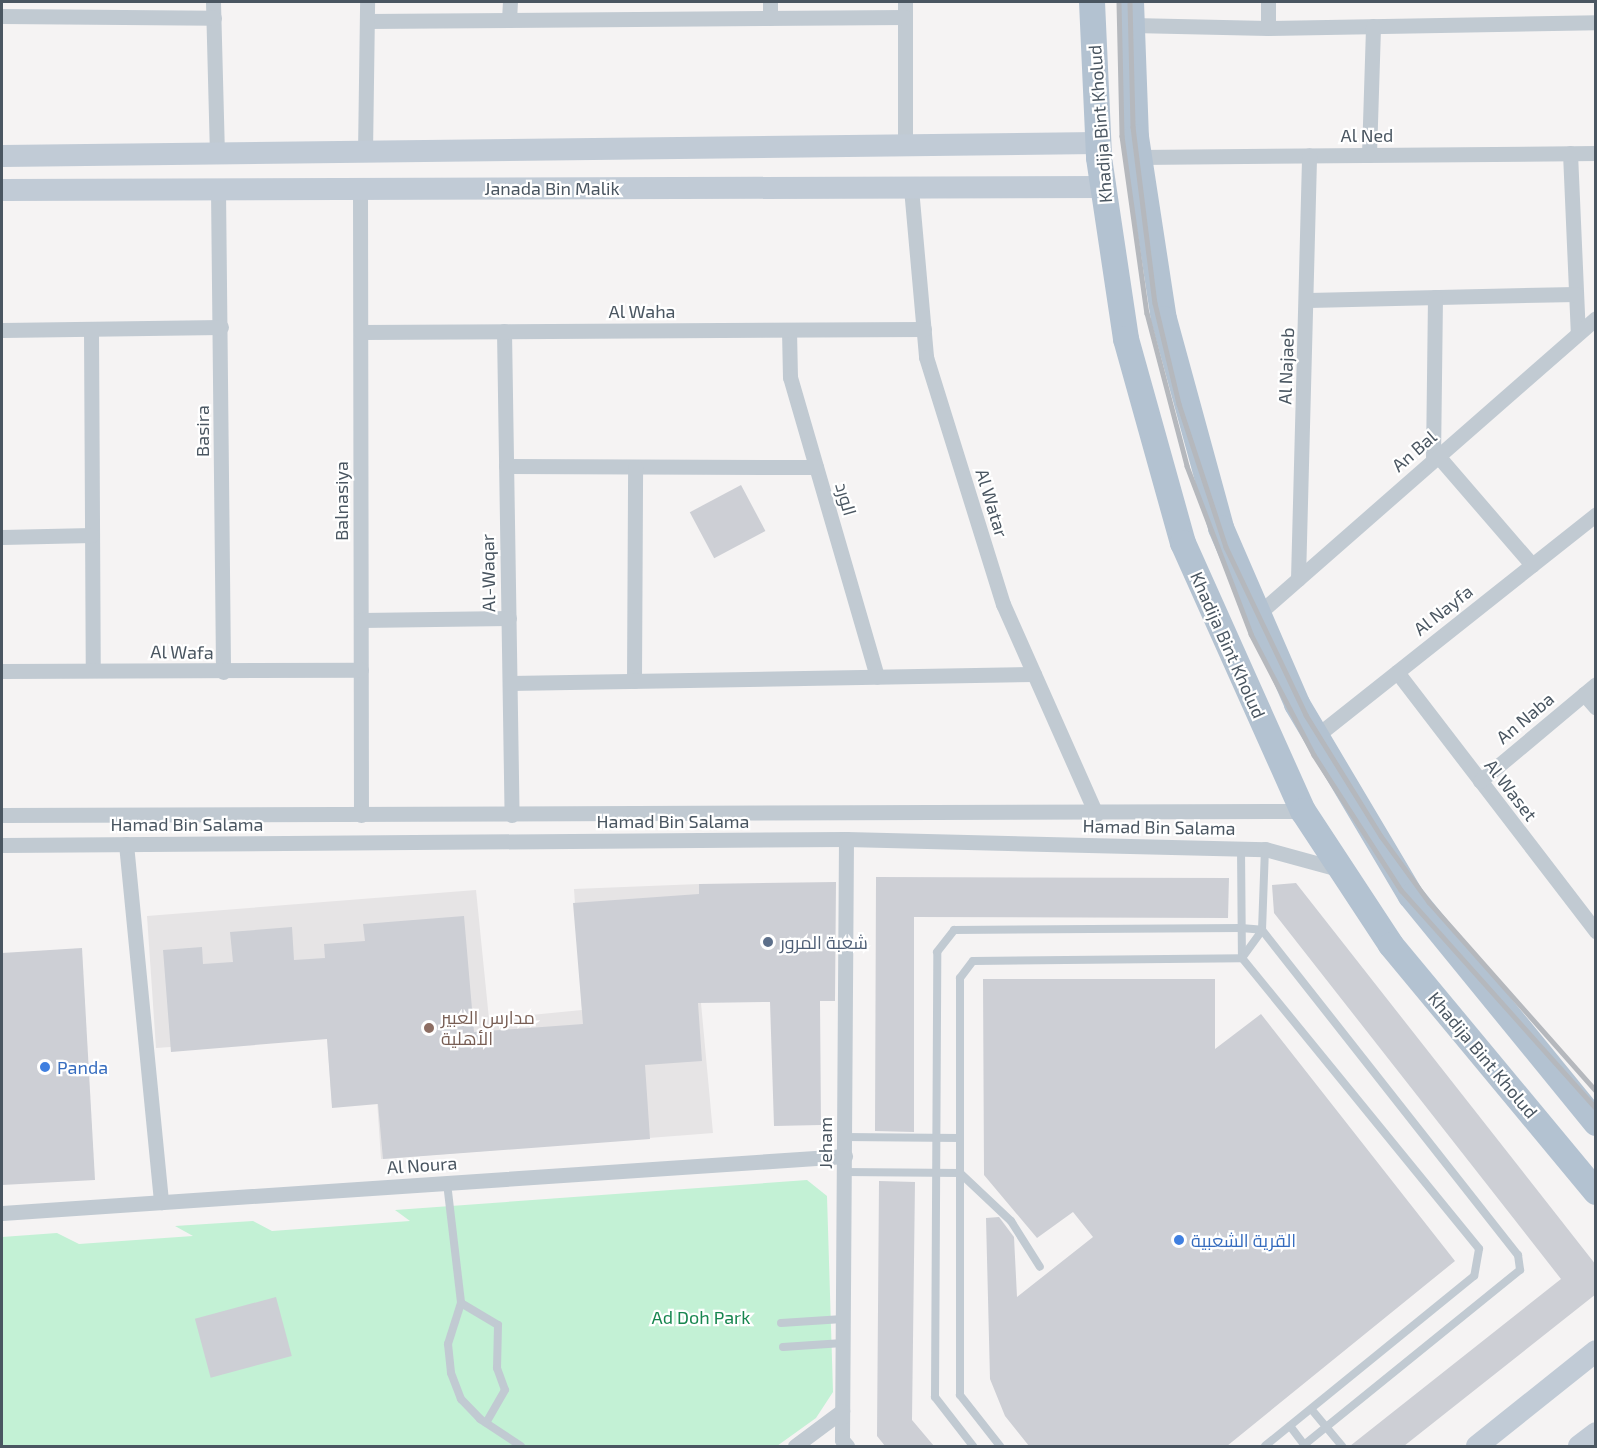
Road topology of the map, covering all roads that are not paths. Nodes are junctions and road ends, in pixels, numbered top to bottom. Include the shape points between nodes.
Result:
1 (213, 2) edge
2 (367, 2) edge
3 (510, 2) edge
4 (770, 2) edge
5 (905, 2) edge
6 (1092, 2) edge
7 (1268, 2) edge
8 (58, 8) edge
9 (1132, 13) edge
10 (2, 16) edge
11 (905, 17) junction
12 (214, 18) junction
13 (770, 18) junction
14 (509, 20) junction
15 (367, 21) junction
16 (1596, 22) edge
17 (1373, 26) junction
18 (1268, 28) junction
19 (1098, 142) junction
20 (905, 145) junction
21 (365, 153) junction
22 (1570, 153) junction
23 (1596, 153) edge
24 (217, 154) junction
25 (1310, 155) junction
26 (1369, 155) junction
27 (2, 156) edge
28 (1139, 157) junction
29 (360, 188) junction
30 (911, 188) junction
31 (1103, 188) junction
32 (218, 189) junction
33 (2, 190) edge
34 (1576, 294) junction
35 (1435, 297) junction
36 (1308, 300) junction
37 (1596, 318) edge
38 (220, 327) junction
39 (924, 329) junction
40 (2, 330) edge
41 (91, 330) junction
42 (789, 330) junction
43 (504, 331) junction
44 (361, 332) junction
45 (1578, 333) junction
46 (1436, 458) junction
47 (506, 466) junction
48 (635, 467) junction
49 (816, 467) junction
50 (1596, 514) edge
51 (93, 535) junction
52 (2, 537) edge
53 (1532, 565) junction
54 (1298, 579) junction
55 (1258, 614) junction
56 (509, 618) junction
57 (361, 620) junction
58 (93, 670) junction
59 (361, 670) junction
60 (2, 671) edge
61 (223, 672) junction
62 (1396, 672) junction
63 (1034, 674) junction
64 (877, 677) junction
65 (634, 681) junction
66 (510, 683) junction
67 (1590, 689) edge
68 (1596, 708) edge
69 (1315, 737) junction
70 (1480, 781) junction
71 (1303, 811) junction
72 (512, 814) junction
73 (1096, 814) junction
74 (2, 815) edge
75 (361, 815) junction
76 (846, 839) junction
77 (126, 844) junction
78 (2, 845) edge
79 (1241, 849) junction
80 (1265, 849) junction
81 (1342, 870) junction
82 (1241, 928) junction
83 (1263, 930) junction
84 (1596, 931) edge
85 (1242, 958) junction
86 (1596, 1123) edge
87 (844, 1137) junction
88 (936, 1138) junction
89 (960, 1138) junction
90 (844, 1156) junction
91 (844, 1172) junction
92 (936, 1173) junction
93 (960, 1173) junction
94 (447, 1183) junction
95 (1596, 1192) edge
96 (161, 1202) junction
97 (2, 1213) edge
98 (1040, 1267) dead end
99 (461, 1303) junction
100 (843, 1319) junction
101 (782, 1323) dead end
102 (843, 1343) junction
103 (783, 1347) dead end
104 (1596, 1351) edge
105 (1311, 1410) junction
106 (486, 1423) junction
107 (1290, 1426) junction
108 (1327, 1427) junction
109 (1596, 1433) edge
110 (841, 1444) edge
111 (521, 1446) edge
112 (795, 1446) edge
113 (973, 1446) edge
114 (1000, 1446) edge
115 (1265, 1446) edge
116 (1304, 1446) edge
117 (1342, 1446) edge
118 (1477, 1446) edge
119 (1579, 1446) edge

1 - 12 street
2 - 15 street
3 - 14 street
4 - 13 street
5 - 11 street
6 - 19 main road, Khadija Bint Kholud
7 - 18 street
8 - 10 street
8 - 12 street
9 - 18 street
9 - 28 main road, Khadija Bint Kholud
11 - 13 street
11 - 20 street
12 - 24 street
13 - 14 street
14 - 15 street
15 - 21 street
16 - 17 street
17 - 18 street
17 - 26 street
19 - 20 street, Janada Bin Malik
19 - 31 main road, Khadija Bint Kholud
20 - 21 street, Janada Bin Malik
21 - 24 street, Janada Bin Malik
22 - 23 street, Al Ned
22 - 26 street, Al Ned
22 - 34 street
24 - 27 street, Janada Bin Malik
25 - 26 street, Al Ned
25 - 28 street, Al Ned
25 - 36 street, Al Najaeb
28 - 55 main road, Khadija Bint Kholud via 1164,319 1221,528
29 - 30 street, Janada Bin Malik
29 - 32 street, Janada Bin Malik
29 - 44 street, Balnasiya
30 - 31 street, Janada Bin Malik
30 - 39 street, Al Watar
31 - 71 main road, Khadija Bint Kholud via 1126,339 1183,543
32 - 33 street, Janada Bin Malik
32 - 38 street, Basira
34 - 35 street
34 - 45 street
35 - 36 street
35 - 46 street
36 - 54 street, Al Najaeb
37 - 45 street, An Bal
38 - 41 street
38 - 61 street, Basira
39 - 42 street, Al Waha
39 - 63 street, Al Watar via 926,357 1003,604
40 - 41 street
41 - 51 street
42 - 43 street, Al Waha
42 - 49 street, الورد via 790,376
43 - 44 street, Al Waha
43 - 47 street, Al-Waqar
44 - 57 street, Balnasiya
45 - 46 street, An Bal
46 - 53 street
46 - 54 street, An Bal
47 - 48 street
47 - 56 street, Al-Waqar
48 - 49 street
48 - 65 street
49 - 64 street, الورد
50 - 53 street, Al Nayfa
51 - 52 street
51 - 58 street
53 - 62 street, Al Nayfa
54 - 55 street, An Bal
55 - 69 main road, Khadija Bint Kholud
56 - 57 street
56 - 66 street, Al-Waqar
57 - 59 street, Balnasiya
58 - 60 street, Al Wafa
58 - 61 street, Al Wafa
59 - 61 street, Al Wafa
59 - 75 street, Balnasiya
62 - 69 street, Al Nayfa
62 - 70 street, Al Waset
63 - 64 street
63 - 73 street, Al Watar
64 - 65 street
65 - 66 street
66 - 72 street, Al-Waqar
67 - 68 street
67 - 70 street, An Naba
69 - 86 main road, Khadija Bint Kholud via 1411,896
70 - 84 street, Al Waset
71 - 73 street, Hamad Bin Salama
71 - 81 main road, Khadija Bint Kholud
72 - 73 street, Hamad Bin Salama
72 - 75 street, Hamad Bin Salama
74 - 75 street, Hamad Bin Salama
76 - 77 street, Hamad Bin Salama
76 - 79 street, Hamad Bin Salama
76 - 87 street, Jeham
77 - 78 street, Hamad Bin Salama
77 - 96 street
79 - 80 street, Hamad Bin Salama
79 - 82 lane
80 - 81 street, Hamad Bin Salama
80 - 83 lane
81 - 95 main road, Khadija Bint Kholud via 1391,945
82 - 83 lane
82 - 85 lane
82 - 88 lane via 954,930 937,952
83 - 85 lane
83 - 108 lane via 1518,1255 1520,1270
85 - 89 lane via 973,961 960,978
85 - 105 lane via 1479,1249 1474,1275
87 - 88 lane
87 - 90 street, Jeham
88 - 89 lane
88 - 92 lane
89 - 93 lane
90 - 91 street, Jeham
90 - 94 street, Al Noura
91 - 92 lane
91 - 100 street, Jeham
92 - 93 lane
92 - 113 lane via 935,1397
93 - 98 lane via 1011,1221
93 - 114 lane via 960,1395
94 - 96 street, Al Noura
94 - 99 lane
96 - 97 street, Al Noura
99 - 106 lane via 448,1344 451,1373 461,1399
99 - 106 lane via 498,1325 497,1368 505,1390
100 - 101 lane
100 - 102 street, Jeham
102 - 103 lane
102 - 110 street, Jeham
104 - 118 street
105 - 107 lane
105 - 108 lane
106 - 111 lane
107 - 115 lane
107 - 116 lane
108 - 116 lane
108 - 117 lane
109 - 119 street
110 - 112 street via 842,1411

